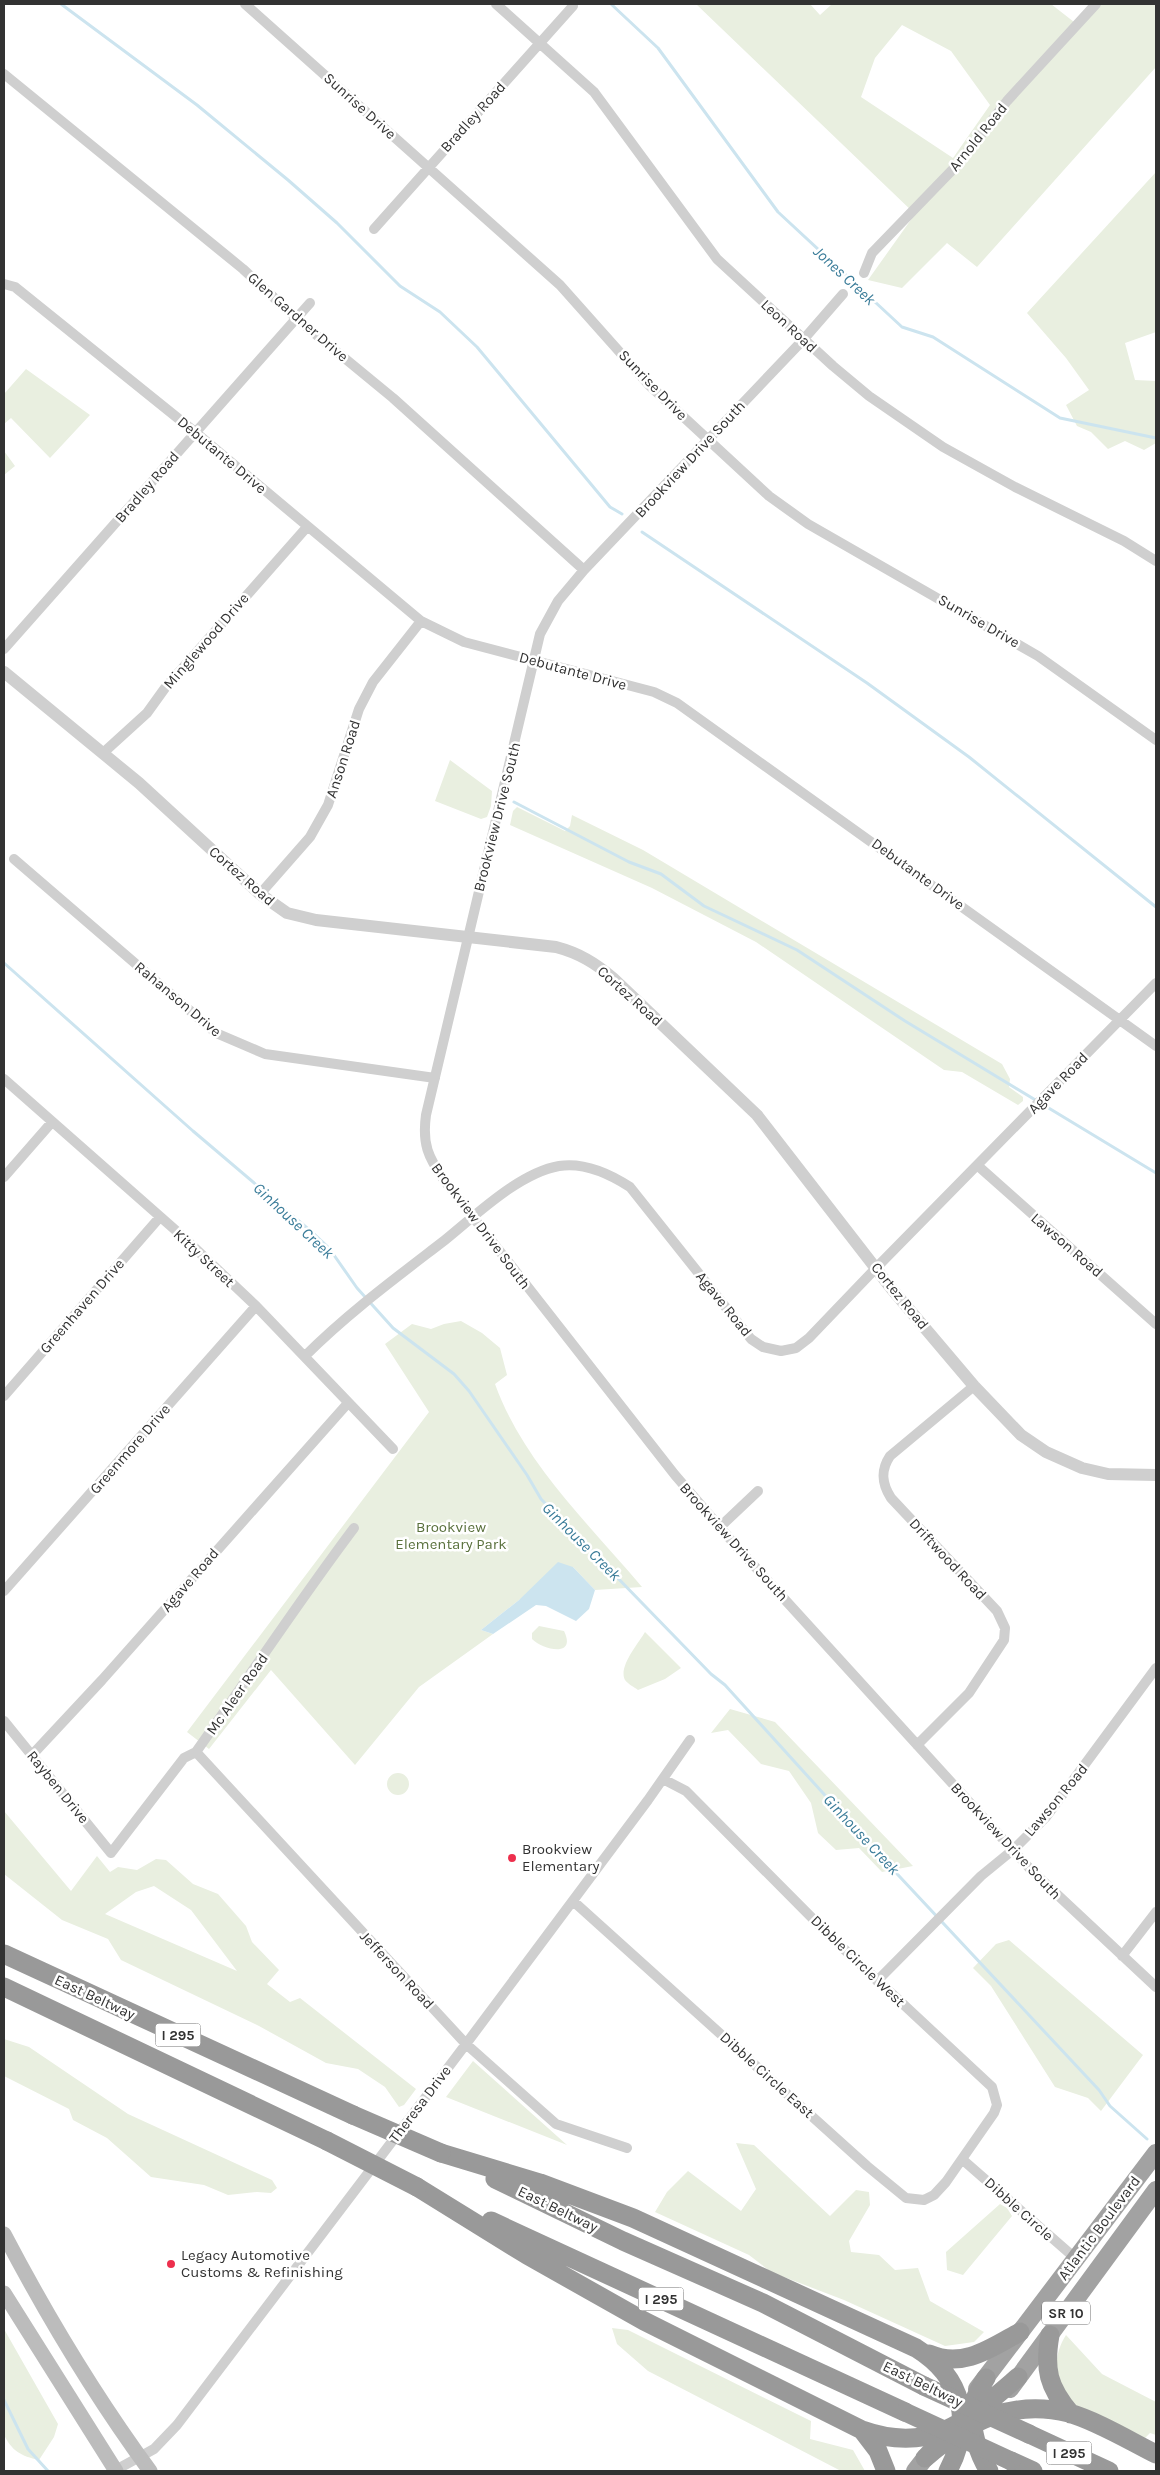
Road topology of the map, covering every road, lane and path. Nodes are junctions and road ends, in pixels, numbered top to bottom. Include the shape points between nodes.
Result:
1 (245, 4) edge
2 (496, 4) edge
3 (1096, 4) edge
4 (573, 6) dead end
5 (540, 42) junction
6 (4, 74) edge
7 (428, 168) junction
8 (374, 229) dead end
9 (864, 273) dead end
10 (4, 284) edge
11 (843, 294) dead end
12 (310, 303) dead end
13 (296, 319) junction
14 (803, 340) junction
15 (195, 432) junction
16 (707, 440) junction
17 (307, 526) junction
18 (1156, 561) edge
19 (584, 570) junction
20 (421, 621) junction
21 (4, 649) edge
22 (535, 661) junction
23 (4, 672) edge
24 (1156, 740) edge
25 (103, 753) junction
26 (14, 859) dead end
27 (260, 894) junction
28 (468, 936) junction
29 (1156, 983) edge
30 (1119, 1018) junction
31 (1156, 1046) edge
32 (435, 1078) junction
33 (4, 1079) edge
34 (52, 1122) junction
35 (977, 1165) junction
36 (4, 1177) edge
37 (160, 1217) junction
38 (473, 1218) junction
39 (877, 1267) junction
40 (256, 1306) junction
41 (1156, 1324) edge
42 (305, 1356) junction
43 (974, 1386) junction
44 (4, 1396) edge
45 (348, 1403) junction
46 (393, 1449) dead end
47 (1156, 1475) edge
48 (758, 1491) dead end
49 (720, 1527) junction
50 (354, 1528) dead end
51 (4, 1591) edge
52 (1156, 1668) edge
53 (4, 1722) edge
54 (690, 1740) dead end
55 (917, 1745) junction
56 (196, 1752) junction
57 (32, 1755) junction
58 (663, 1780) junction
59 (1014, 1849) junction
60 (111, 1853) joint
61 (573, 1901) junction
62 (1156, 1912) edge
63 (4, 1954) edge
64 (1122, 1956) junction
65 (877, 1981) junction
66 (4, 1986) edge
67 (1156, 1987) edge
68 (466, 2044) junction
69 (627, 2148) dead end
70 (441, 2153) junction
71 (1156, 2153) edge
72 (963, 2160) junction
73 (417, 2187) junction
74 (1156, 2190) edge
75 (4, 2234) edge
76 (1075, 2258) junction
77 (4, 2293) edge
78 (1020, 2332) junction
79 (1050, 2335) junction
80 (916, 2348) junction
81 (1018, 2377) joint
82 (986, 2378) joint
83 (1071, 2414) junction
84 (968, 2423) junction
85 (862, 2430) junction
86 (1156, 2454) edge
87 (140, 2458) junction
88 (920, 2464) edge
89 (115, 2471) edge
90 (150, 2471) edge
91 (886, 2471) edge
92 (948, 2471) edge
93 (990, 2471) edge
94 (1033, 2471) edge
95 (1109, 2471) edge

1 - 7 street, Sunrise Drive
2 - 5 street, Leon Road
3 - 9 street, Arnold Road via 1007,101 959,163 872,253
4 - 5 street, Bradley Road
5 - 7 street, Bradley Road
5 - 14 street, Leon Road via 594,92 717,259
6 - 13 street, Glen Gardner Drive via 243,269
7 - 8 street, Bradley Road
7 - 16 street, Sunrise Drive via 560,284 649,385
10 - 15 street, Debutante Drive via 15,287
11 - 14 street
12 - 13 street, Bradley Road
13 - 15 street, Bradley Road
13 - 19 street, Glen Gardner Drive via 392,398
14 - 16 street, Brookview Drive South
14 - 18 street, Leon Road via 869,396 943,447 1124,541
15 - 17 street, Debutante Drive
15 - 21 street, Bradley Road
16 - 19 street, Brookview Drive South
16 - 24 street, Sunrise Drive via 769,496 808,524 1038,656
17 - 20 street, Debutante Drive
17 - 25 street, Minglewood Drive via 165,688 147,714
19 - 22 street, Brookview Drive South via 558,601 548,619 540,634
20 - 22 street, Debutante Drive via 464,642
20 - 27 street, Anson Road via 373,682 359,709 328,804 310,837
22 - 28 street, Brookview Drive South
22 - 30 street, Debutante Drive via 654,692 678,703
23 - 25 street, Cortez Road
25 - 27 street, Cortez Road
26 - 32 street, Rahanson Drive via 216,1033 265,1054
27 - 28 street, Cortez Road via 287,913 307,918
28 - 32 street, Brookview Drive South
28 - 39 street, Cortez Road via 573,952 593,962 613,978 757,1115
29 - 30 street, Agave Road
30 - 31 street, Debutante Drive
30 - 35 street, Agave Road
32 - 38 street, Brookview Drive South via 424,1134 430,1160
33 - 34 street, Kitty Street
34 - 36 street
34 - 37 street, Kitty Street
35 - 39 street, Agave Road
35 - 41 street, Lawson Road
37 - 40 street, Kitty Street
37 - 44 street, Greenhaven Drive
38 - 39 street, Agave Road via 518,1184 559,1166 591,1169 611,1175 630,1187 648,1208 751,1339 763,1347 781,1351 796,1348 809,1338
38 - 42 street, Agave Road via 353,1311
38 - 49 street, Brookview Drive South via 674,1475
39 - 43 street, Cortez Road
40 - 42 street, Kitty Street
40 - 51 street, Greenmore Drive
42 - 45 street, Kitty Street
43 - 47 street, Cortez Road via 1021,1434 1046,1452 1082,1468 1108,1474
43 - 55 street, Driftwood Road via 896,1450 883,1472 883,1481 891,1498 997,1611 1005,1628 1004,1640 969,1693
45 - 46 street, Kitty Street
45 - 57 street, Agave Road
48 - 49 street
49 - 55 street, Brookview Drive South
50 - 56 street, Mc Aleer Road via 304,1594
52 - 59 street, Lawson Road via 1046,1817
53 - 57 street, Rayben Drive
54 - 58 street, Theresa Drive
55 - 59 street, Brookview Drive South
56 - 60 street, Mc Aleer Road via 184,1758
56 - 68 street, Jefferson Road
57 - 60 street, Rayben Drive
58 - 61 street, Theresa Drive
58 - 65 street, Dibble Circle West via 686,1791
59 - 64 street, Brookview Drive South via 1054,1893
59 - 65 street, Lawson Road via 981,1876
61 - 68 street, Theresa Drive
61 - 72 street, Dibble Circle East via 906,2198 924,2200 934,2196
62 - 64 street
63 - 70 highway, East Beltway / I 295, bridge
64 - 67 street, Brookview Drive South
65 - 72 street, Dibble Circle West via 992,2087 997,2105 994,2114
66 - 73 highway, East Beltway / I 295, bridge
68 - 69 street, Jefferson Road via 556,2124
68 - 87 street, Theresa Drive via 177,2425
70 - 80 highway via 540,2183 632,2218
70 - 95 highway, East Beltway / I 295, bridge via 623,2241 763,2303 924,2386
71 - 76 highway, Atlantic Boulevard / SR 10
72 - 76 street, Dibble Circle
73 - 85 highway via 527,2255 644,2321
73 - 94 highway, East Beltway / I 295, bridge
74 - 79 highway, Atlantic Boulevard / SR 10
75 - 87 main road via 81,2370
76 - 78 highway, Atlantic Boulevard / SR 10
77 - 89 main road
78 - 80 highway via 984,2353 958,2360 946,2360
78 - 82 highway, Atlantic Boulevard / SR 10
79 - 81 highway, Atlantic Boulevard / SR 10
79 - 83 highway via 1047,2372 1053,2388
80 - 84 highway via 942,2368 954,2384
81 - 84 highway
82 - 84 highway
83 - 84 highway via 1028,2408 1004,2411
83 - 86 highway
84 - 85 highway via 924,2437 901,2439
84 - 88 highway
84 - 92 highway
84 - 93 highway
85 - 91 highway via 878,2451
87 - 89 street, Theresa Drive
87 - 90 main road

